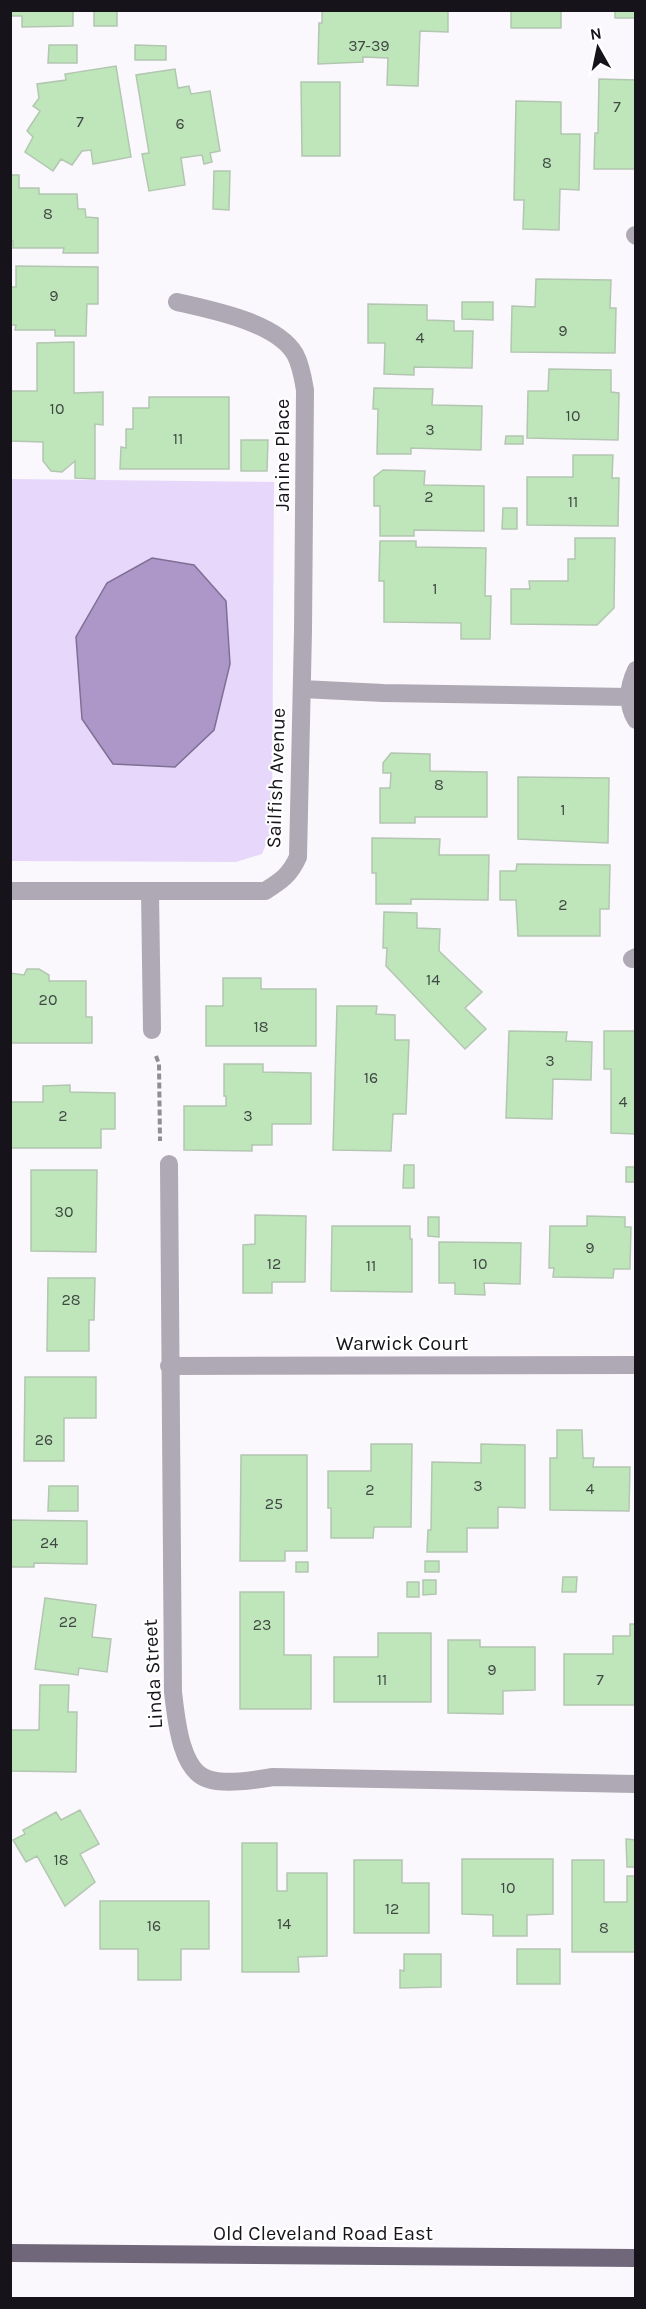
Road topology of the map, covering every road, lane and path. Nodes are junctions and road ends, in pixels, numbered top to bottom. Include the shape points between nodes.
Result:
1 (177, 302) dead end
2 (636, 670) edge
3 (302, 689) junction
4 (629, 697) junction
5 (636, 720) edge
6 (10, 891) edge
7 (150, 892) junction
8 (152, 1030) joint
9 (169, 1164) joint
10 (636, 1365) edge
11 (169, 1366) junction
12 (636, 1784) edge
13 (10, 2253) edge
14 (636, 2258) edge

1 - 3 street, Janine Place via 241,318 279,338 294,352 301,367 305,390
2 - 4 street
3 - 4 street, Sailfish Avenue
3 - 7 street, Sailfish Avenue via 297,857 292,870 265,891
4 - 5 street
6 - 7 street, Sailfish Avenue
7 - 8 street
8 - 9 path via 159,1064 160,1155
9 - 11 street, Linda Street
10 - 11 street, Warwick Court
11 - 12 street, Linda Street via 173,1692 180,1738 190,1765 207,1779 232,1781 273,1777
13 - 14 main road, Old Cleveland Road East

